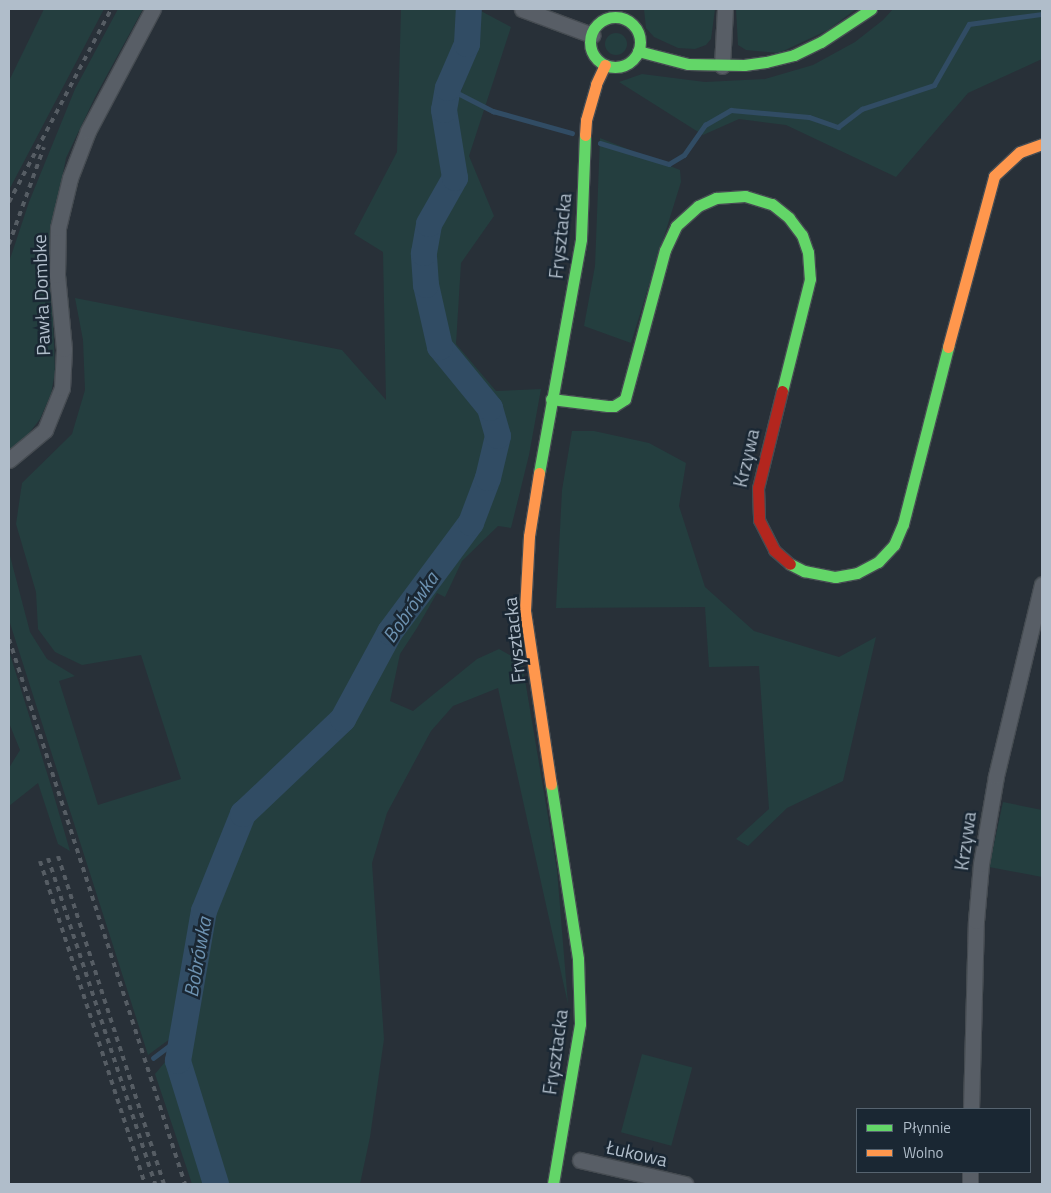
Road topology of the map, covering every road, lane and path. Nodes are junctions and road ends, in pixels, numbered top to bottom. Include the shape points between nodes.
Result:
1 (153, 9) edge
2 (522, 9) edge
3 (725, 9) edge
4 (871, 9) edge
5 (623, 14) edge
6 (592, 35) junction
7 (638, 52) junction
8 (605, 65) junction
9 (722, 66) junction
10 (1042, 144) edge
11 (551, 399) junction
12 (9, 460) edge
13 (1042, 584) edge
14 (971, 1108) edge
15 (580, 1160) dead end
16 (553, 1184) edge
17 (685, 1184) edge

1 - 12 street, Pawła Dombke via 88,131 70,178 58,228 57,275 64,349 62,388 45,430
2 - 6 street
3 - 9 street
4 - 9 street via 846,28 794,55 766,62
5 - 6 street via 606,19
5 - 7 street via 639,35
6 - 8 street via 591,49
7 - 8 street via 621,66
7 - 9 street via 688,64
8 - 11 street, Frysztacka via 586,120 581,239
10 - 11 street, Krzywa via 1029,147 1009,160 994,176 989,188 903,524 894,545 868,568 835,577 804,572 774,550 759,520 758,488 811,269 802,235 772,204 745,196 716,198 698,206 676,226 665,250 625,399 614,406
11 - 16 street, Frysztacka via 529,536 524,611 578,959 580,1024
13 - 14 street, Krzywa via 996,776 982,856 976,921
15 - 17 street, Łukowa

